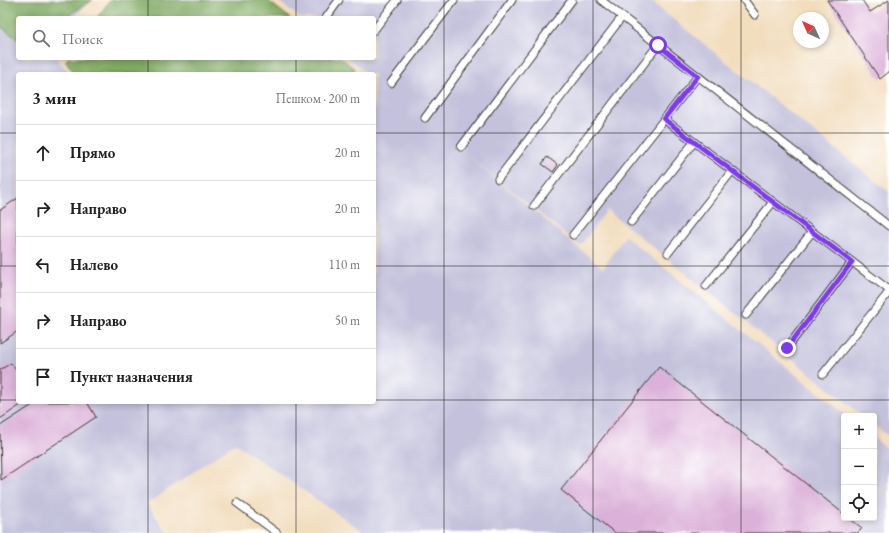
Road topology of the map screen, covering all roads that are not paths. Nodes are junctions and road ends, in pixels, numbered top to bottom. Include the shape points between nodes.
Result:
1 (339, 0) edge
2 (397, 0) edge
3 (454, 0) edge
4 (512, 0) edge
5 (572, 0) edge
6 (600, 0) edge
7 (744, 0) edge
8 (755, 15) dead end
9 (327, 16) edge
10 (622, 17) junction
11 (376, 27) edge
12 (658, 45) junction
13 (698, 76) junction
14 (391, 84) dead end
15 (425, 118) dead end
16 (664, 119) junction
17 (694, 142) junction
18 (461, 147) dead end
19 (732, 171) junction
20 (498, 179) dead end
21 (773, 202) junction
22 (534, 206) dead end
23 (631, 222) dead end
24 (889, 226) edge
25 (812, 232) junction
26 (573, 235) dead end
27 (668, 253) dead end
28 (852, 262) junction
29 (706, 286) dead end
30 (889, 291) edge
31 (746, 315) dead end
32 (787, 348) dead end
33 (823, 374) dead end
34 (237, 504) dead end
35 (276, 533) edge

1 - 9 lane
2 - 11 lane
3 - 14 lane
4 - 15 lane
5 - 18 lane
6 - 10 lane
7 - 8 lane
10 - 12 lane
10 - 20 lane
12 - 13 lane
12 - 22 lane
13 - 16 lane
13 - 24 lane
16 - 17 lane
16 - 26 lane
17 - 19 lane
17 - 23 lane
19 - 21 lane
19 - 27 lane
21 - 25 lane
21 - 29 lane
25 - 28 lane
25 - 31 lane
28 - 30 lane
28 - 32 lane
30 - 33 lane
34 - 35 lane

